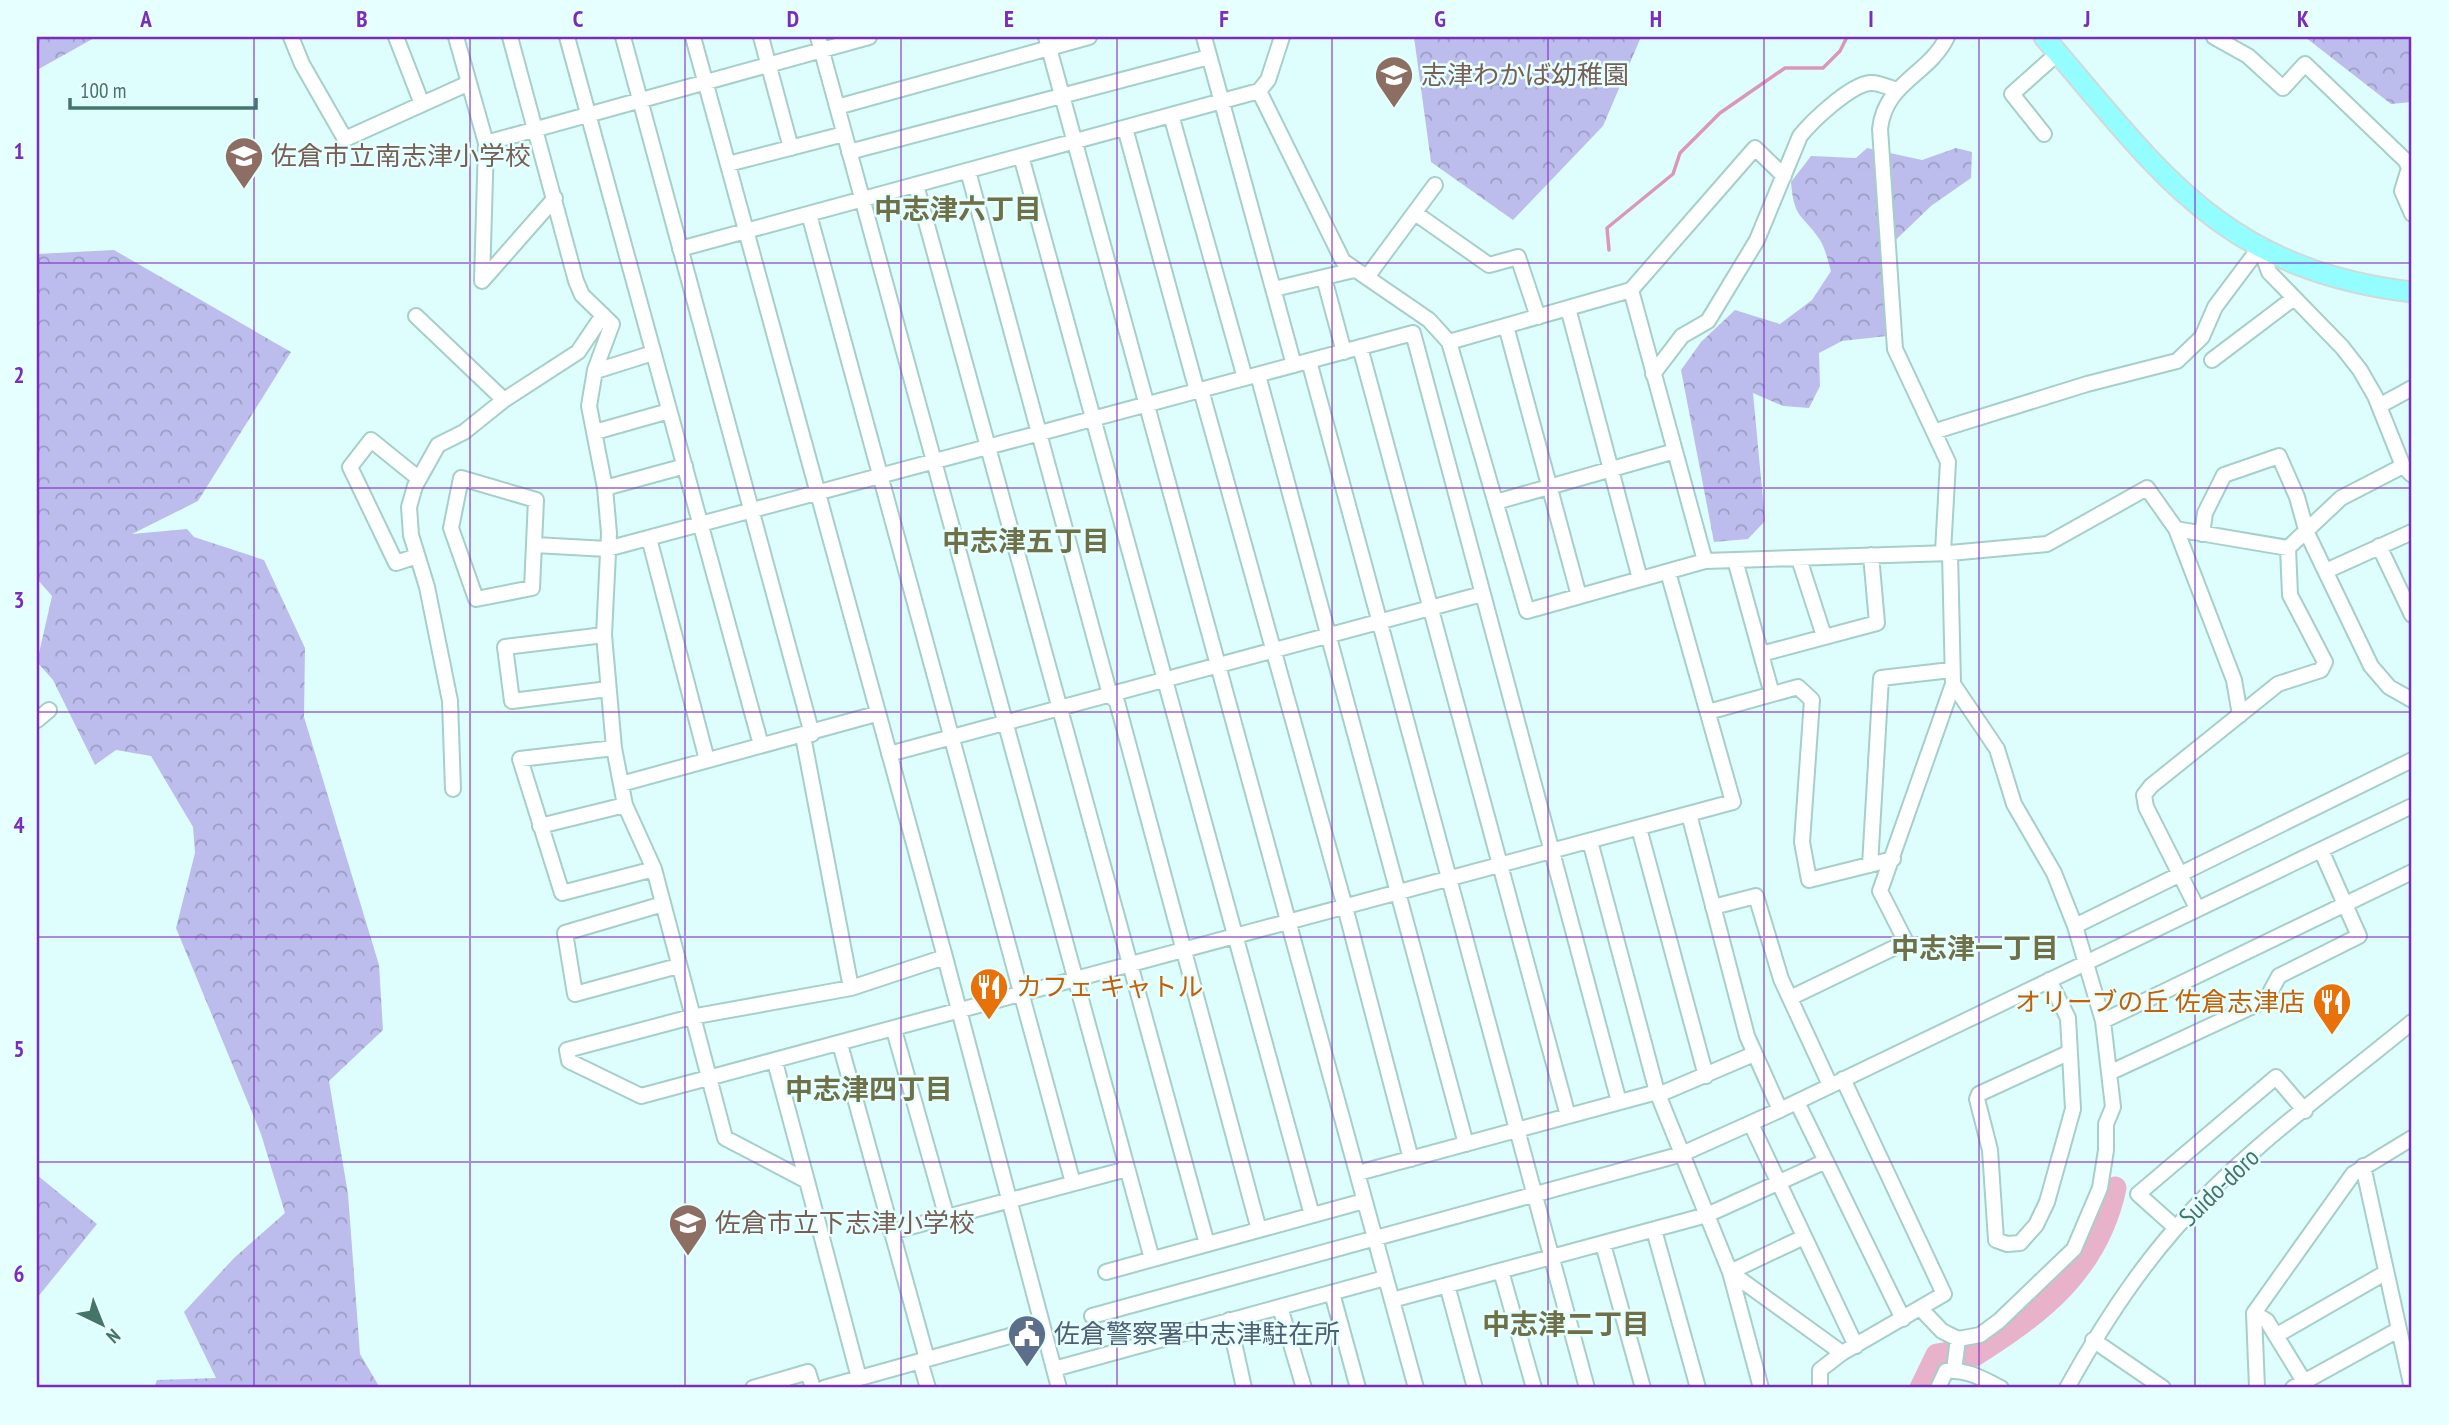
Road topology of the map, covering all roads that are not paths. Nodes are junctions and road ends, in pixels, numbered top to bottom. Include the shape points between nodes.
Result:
1 (291, 37) edge
2 (396, 37) edge
3 (456, 37) edge
4 (510, 37) edge
5 (568, 37) edge
6 (622, 37) edge
7 (693, 37) edge
8 (761, 37) edge
9 (869, 37) edge
10 (1089, 37) edge
11 (1204, 37) edge
12 (1282, 37) edge
13 (1947, 37) edge
14 (2044, 37) edge
15 (2214, 37) edge
16 (1047, 42) edge
17 (820, 44) edge
18 (2058, 53) junction
19 (1209, 57) junction
20 (768, 65) junction
21 (469, 83) junction
22 (705, 83) junction
23 (1897, 90) junction
24 (1259, 91) junction
25 (1062, 96) junction
26 (640, 101) junction
27 (1222, 102) junction
28 (422, 104) junction
29 (837, 107) junction
30 (588, 115) junction
31 (1171, 115) junction
32 (1125, 128) junction
33 (535, 129) junction
34 (844, 134) junction
35 (2044, 134) dead end
36 (1075, 141) junction
37 (486, 143) junction
38 (791, 148) junction
39 (849, 152) junction
40 (1021, 156) junction
41 (728, 164) junction
42 (968, 171) junction
43 (1784, 176) junction
44 (916, 185) junction
45 (1435, 185) dead end
46 (555, 198) junction
47 (862, 200) junction
48 (1415, 213) junction
49 (808, 214) junction
50 (2412, 214) edge
51 (747, 231) junction
52 (2260, 247) junction
53 (680, 249) junction
54 (1361, 273) junction
55 (1324, 278) junction
56 (1274, 289) junction
57 (1631, 290) junction
58 (2412, 292) edge
59 (2294, 298) junction
60 (1568, 308) junction
61 (603, 315) junction
62 (416, 317) dead end
63 (1538, 317) junction
64 (1506, 326) junction
65 (1449, 342) junction
66 (1360, 347) junction
67 (1343, 352) junction
68 (653, 353) junction
69 (2212, 360) dead end
70 (1302, 363) junction
71 (596, 371) junction
72 (1653, 374) junction
73 (1251, 376) junction
74 (2412, 387) edge
75 (1199, 390) junction
76 (504, 400) junction
77 (1149, 404) junction
78 (2379, 406) junction
79 (669, 411) junction
80 (1091, 419) junction
81 (1936, 431) junction
82 (595, 432) junction
83 (1038, 434) junction
84 (987, 447) junction
85 (1675, 451) junction
86 (934, 461) junction
87 (685, 466) junction
88 (1609, 470) junction
89 (2407, 470) edge
90 (880, 476) junction
91 (418, 478) junction
92 (1549, 486) junction
93 (605, 488) junction
94 (817, 493) junction
95 (1496, 502) junction
96 (752, 510) junction
97 (701, 524) junction
98 (2176, 530) junction
99 (2412, 532) edge
100 (2307, 533) junction
101 (2202, 534) junction
102 (649, 538) junction
103 (536, 545) junction
104 (2379, 546) junction
105 (2288, 548) junction
106 (607, 549) junction
107 (1947, 552) junction
108 (1871, 555) junction
109 (417, 556) junction
110 (1799, 559) junction
111 (1735, 560) junction
112 (1705, 561) junction
113 (2326, 571) junction
114 (1668, 572) junction
115 (1640, 579) junction
116 (1482, 594) junction
117 (1580, 596) junction
118 (1430, 608) junction
119 (2412, 615) edge
120 (1379, 622) junction
121 (604, 635) junction
122 (1328, 636) junction
123 (1824, 636) junction
124 (1273, 651) junction
125 (1761, 654) junction
126 (1219, 665) junction
127 (1952, 677) junction
128 (1163, 680) junction
129 (608, 689) junction
130 (1772, 694) junction
131 (1110, 695) junction
132 (2412, 701) edge
133 (1059, 708) junction
134 (49, 710) dead end
135 (1708, 712) junction
136 (876, 714) junction
137 (2240, 715) junction
138 (37, 720) edge
139 (1005, 723) junction
140 (807, 735) junction
141 (952, 737) junction
142 (761, 745) junction
143 (614, 748) junction
144 (889, 754) junction
145 (707, 760) junction
146 (2412, 760) edge
147 (621, 784) junction
148 (453, 789) dead end
149 (625, 805) junction
150 (2412, 806) edge
151 (1689, 814) junction
152 (540, 826) junction
153 (1639, 828) junction
154 (1590, 841) junction
155 (2321, 849) junction
156 (1552, 851) junction
157 (1893, 859) junction
158 (1502, 865) junction
159 (1870, 865) junction
160 (654, 869) junction
161 (2412, 872) edge
162 (2180, 873) junction
163 (1448, 879) junction
164 (1398, 893) junction
165 (663, 904) junction
166 (2346, 904) junction
167 (1345, 907) junction
168 (1713, 907) junction
169 (2197, 908) junction
170 (1289, 922) junction
171 (2075, 926) junction
172 (1236, 937) junction
173 (1185, 951) junction
174 (945, 957) junction
175 (2087, 961) junction
176 (678, 966) junction
177 (1130, 966) junction
178 (1076, 980) junction
179 (2049, 980) junction
180 (851, 988) junction
181 (1022, 995) junction
182 (1790, 999) junction
183 (958, 1012) junction
184 (691, 1017) junction
185 (2103, 1021) junction
186 (2412, 1022) edge
187 (894, 1030) junction
188 (840, 1044) junction
189 (1754, 1054) junction
190 (2068, 1054) junction
191 (775, 1062) junction
192 (2109, 1073) junction
193 (1706, 1076) junction
194 (708, 1080) junction
195 (1837, 1082) junction
196 (1658, 1093) junction
197 (1619, 1102) junction
198 (1797, 1102) junction
199 (1780, 1110) junction
200 (2305, 1111) junction
201 (1568, 1116) junction
202 (1751, 1124) junction
203 (1517, 1130) junction
204 (2412, 1138) edge
205 (1466, 1144) junction
206 (1682, 1154) junction
207 (1411, 1159) junction
208 (1826, 1161) junction
209 (2363, 1166) junction
210 (1127, 1169) junction
211 (1358, 1173) junction
212 (807, 1181) junction
213 (1778, 1182) junction
214 (1073, 1183) junction
215 (1535, 1195) junction
216 (1010, 1200) junction
217 (1364, 1201) junction
218 (1311, 1215) junction
219 (1707, 1215) junction
220 (947, 1218) junction
221 (2176, 1228) junction
222 (1259, 1230) junction
223 (1654, 1230) junction
224 (891, 1232) junction
225 (1375, 1237) junction
226 (1804, 1237) junction
227 (1207, 1244) junction
228 (1603, 1244) junction
229 (1551, 1257) junction
230 (1152, 1259) junction
231 (1501, 1271) junction
232 (1106, 1272) dead end
233 (1730, 1272) junction
234 (2385, 1273) junction
235 (1385, 1278) junction
236 (1447, 1285) junction
237 (1332, 1293) junction
238 (1392, 1300) junction
239 (1280, 1307) junction
240 (1921, 1309) junction
241 (2254, 1313) junction
242 (1092, 1316) dead end
243 (1903, 1319) junction
244 (1229, 1320) junction
245 (1042, 1327) junction
246 (2403, 1333) edge
247 (2277, 1335) junction
248 (1958, 1339) junction
249 (2093, 1340) junction
250 (1849, 1349) junction
251 (923, 1360) junction
252 (1054, 1369) junction
253 (1954, 1370) junction
254 (863, 1381) edge
255 (2302, 1386) edge
256 (2412, 1386) edge
257 (756, 1388) edge
258 (813, 1388) edge
259 (824, 1388) edge
260 (928, 1388) edge
261 (1059, 1388) edge
262 (1244, 1388) edge
263 (1304, 1388) edge
264 (1358, 1388) edge
265 (1416, 1388) edge
266 (1475, 1388) edge
267 (1534, 1388) edge
268 (1587, 1388) edge
269 (1643, 1388) edge
270 (1698, 1388) edge
271 (1761, 1388) edge
272 (1821, 1388) edge
273 (1938, 1388) edge
274 (2001, 1388) edge
275 (2067, 1388) edge
276 (2163, 1388) edge
277 (2257, 1388) edge

1 - 28 street via 345,139
2 - 28 street
3 - 21 street
4 - 33 street
5 - 30 street
6 - 26 street
7 - 22 street
8 - 20 street
9 - 17 street
10 - 16 street
11 - 19 street
12 - 24 street via 1268,80
13 - 23 street
14 - 18 main road
15 - 50 street via 2248,56 2283,88 2305,64 2406,161 2409,168 2402,191
16 - 25 street
16 - 29 street
17 - 20 street
17 - 29 street
18 - 35 street via 2012,94
18 - 52 main road via 2175,187 2207,214
19 - 25 street
19 - 27 street
20 - 22 street
20 - 38 street
21 - 28 street
21 - 37 street
22 - 26 street
22 - 41 street
23 - 43 street via 1870,83 1851,92 1800,136
23 - 81 street via 1882,113 1880,129 1895,348
24 - 27 street
24 - 54 street via 1343,261
25 - 36 street
25 - 39 street
26 - 30 street
26 - 53 street
27 - 31 street
27 - 56 street
29 - 34 street
30 - 33 street
30 - 68 street
31 - 32 street
31 - 73 street
32 - 36 street
32 - 75 street
33 - 37 street
33 - 46 street
34 - 38 street
34 - 39 street
36 - 40 street
36 - 77 street
37 - 46 street via 482,281
38 - 41 street
39 - 47 street
40 - 42 street
40 - 80 street
41 - 51 street
42 - 44 street
42 - 83 street
43 - 57 street via 1755,148
43 - 72 street via 1757,240 1707,321 1682,336
44 - 47 street
44 - 84 street
45 - 48 street
46 - 61 street via 576,281 582,295
47 - 49 street
47 - 86 street
48 - 54 street
48 - 63 street via 1489,265 1518,257
49 - 51 street
49 - 90 street
51 - 53 street
51 - 94 street
52 - 58 main road via 2339,279
52 - 59 street via 2269,272
52 - 81 street via 2216,307 2202,337 2177,361
53 - 96 street
54 - 55 street
54 - 65 street via 1429,320
55 - 56 street
55 - 67 street
56 - 70 street
57 - 60 street
57 - 72 street
59 - 69 street
59 - 78 street via 2342,347
60 - 63 street
60 - 88 street
61 - 71 street via 612,324
61 - 76 street via 578,352
62 - 76 street
63 - 64 street
64 - 65 street
64 - 92 street
65 - 95 street
66 - 67 street
66 - 116 street via 1413,333
66 - 118 street
67 - 70 street
68 - 71 street
68 - 79 street
70 - 73 street
70 - 120 street
71 - 82 street via 589,406
72 - 85 street
73 - 75 street
73 - 122 street
74 - 78 street
75 - 77 street
75 - 124 street
76 - 91 street via 464,432 438,445
77 - 80 street
77 - 126 street
78 - 89 street
79 - 82 street
79 - 87 street
80 - 83 street
80 - 128 street
81 - 107 street via 1948,462
82 - 93 street
83 - 84 street
83 - 131 street
84 - 86 street
84 - 133 street
85 - 88 street
85 - 112 street
86 - 90 street
86 - 139 street
87 - 93 street
87 - 97 street
88 - 92 street
88 - 115 street
89 - 100 street via 2342,498
90 - 94 street
90 - 141 street
91 - 109 street via 409,507
91 - 109 street via 371,440 350,467 396,563
92 - 95 street
92 - 117 street
93 - 106 street
94 - 96 street
94 - 136 street
95 - 117 street via 1527,611
96 - 97 street
96 - 140 street
97 - 102 street
97 - 142 street
98 - 101 street
98 - 107 street via 2147,488 2047,544
98 - 137 street via 2234,680
99 - 104 street
100 - 101 street via 2279,456 2224,475 2205,513
100 - 105 street
100 - 113 street
101 - 105 street
102 - 106 street
102 - 145 street
103 - 103 street via 532,588 476,599 451,528 461,478 536,500
103 - 106 street
104 - 113 street
104 - 119 street
105 - 137 street via 2290,595 2325,662 2321,670 2278,684
106 - 121 street
107 - 108 street
107 - 127 street
108 - 110 street
108 - 123 street via 1877,623
109 - 148 street via 450,701
110 - 111 street
110 - 123 street
111 - 112 street
111 - 125 street
112 - 114 street
113 - 132 street via 2375,671 2389,687
114 - 115 street
114 - 135 street
115 - 117 street
116 - 118 street
116 - 156 street
118 - 120 street
118 - 158 street
120 - 122 street
120 - 163 street
121 - 129 street
121 - 129 street via 505,647 512,701
122 - 124 street
122 - 164 street
123 - 125 street
124 - 126 street
124 - 167 street
125 - 130 street
126 - 128 street
126 - 170 street
127 - 157 street
127 - 159 street via 1881,678
127 - 171 street via 1997,749 2014,804 2054,873
128 - 131 street
128 - 172 street
129 - 143 street
130 - 135 street
130 - 159 street via 1798,687 1812,701 1802,842 1809,880
131 - 133 street
131 - 173 street via 1117,702
133 - 139 street
133 - 177 street
134 - 138 street
135 - 151 street via 1733,802
136 - 140 street
136 - 144 street
137 - 162 street via 2144,795
139 - 141 street
139 - 178 street
140 - 142 street
140 - 180 street
141 - 144 street
141 - 181 street
142 - 145 street
143 - 147 street
143 - 152 street via 520,759
144 - 174 street
145 - 147 street
146 - 162 street
147 - 149 street
149 - 152 street
149 - 160 street
150 - 155 street
151 - 153 street
151 - 168 street
152 - 160 street via 562,893
153 - 154 street
153 - 193 street
154 - 156 street
154 - 196 street
155 - 166 street
155 - 169 street
156 - 158 street
156 - 197 street
157 - 159 street
157 - 182 street via 1880,891 1906,942
158 - 163 street
158 - 201 street
160 - 165 street
161 - 166 street
162 - 169 street
162 - 171 street
163 - 164 street
163 - 203 street
164 - 167 street
164 - 205 street
165 - 176 street
165 - 176 street via 565,933 575,994
166 - 185 street
166 - 192 street via 2359,936 2279,976 2266,1000
167 - 170 street
167 - 207 street
168 - 182 street via 1756,896
168 - 189 street
169 - 175 street
170 - 172 street
170 - 211 street
171 - 175 street
172 - 173 street
172 - 218 street
173 - 177 street
173 - 222 street
174 - 180 street
174 - 183 street
175 - 179 street
175 - 185 street
176 - 184 street
177 - 178 street
177 - 227 street
178 - 181 street
178 - 210 street
179 - 190 street via 2068,1018
179 - 195 street
180 - 184 street
181 - 183 street
181 - 214 street
182 - 195 street
183 - 187 street
183 - 216 street
184 - 194 street
184 - 194 street via 567,1050 569,1061 641,1096
185 - 192 street
186 - 200 street, Suido-doro
187 - 188 street
187 - 220 street
188 - 191 street
188 - 224 street
189 - 193 street
189 - 199 street
190 - 190 street via 2073,1109 2047,1202 2036,1225 2020,1242 2007,1244 1996,1240 1990,1150 1977,1099 1979,1094
191 - 194 street
191 - 212 street
192 - 248 street via 2113,1107 2106,1124 2100,1188 2081,1238 2062,1264 1999,1321 1980,1335
193 - 196 street
194 - 212 street via 724,1138
195 - 198 street
195 - 240 street via 1944,1294
196 - 197 street
196 - 206 street
197 - 201 street
198 - 199 street
198 - 208 street
199 - 202 street
200 - 221 street, Suido-doro
200 - 221 street via 2276,1077 2138,1194
201 - 203 street
202 - 206 street
202 - 213 street
203 - 205 street
203 - 215 street
204 - 209 street
205 - 207 street
206 - 215 street
206 - 219 street
207 - 211 street
208 - 213 street
208 - 243 street
209 - 234 street
209 - 241 street
210 - 214 street
210 - 230 street
211 - 217 street
212 - 254 street
213 - 219 street
213 - 226 street
214 - 216 street
215 - 225 street
215 - 229 street
216 - 220 street
216 - 245 street
217 - 218 street
217 - 225 street
218 - 222 street
219 - 223 street
219 - 233 street
220 - 224 street
221 - 249 street, Suido-doro
222 - 227 street
223 - 228 street
223 - 270 street
224 - 251 street
225 - 235 street
225 - 242 street
226 - 233 street
226 - 250 street
227 - 230 street
228 - 229 street
228 - 269 street
229 - 231 street
229 - 268 street
230 - 232 street
231 - 236 street
231 - 267 street
233 - 250 street
233 - 271 street
234 - 246 street
234 - 247 street
235 - 237 street
235 - 238 street
236 - 238 street
236 - 266 street
237 - 239 street
237 - 264 street
238 - 265 street
239 - 244 street
239 - 263 street
240 - 243 street
240 - 248 street via 1942,1331
241 - 247 street
241 - 277 street
243 - 250 street
244 - 252 street
244 - 262 street
245 - 251 street
245 - 252 street
246 - 255 street
246 - 256 street
247 - 255 street
248 - 253 street
249 - 275 street, Suido-doro
249 - 276 street
250 - 272 street via 1820,1370
251 - 254 street
251 - 260 street
252 - 261 street
253 - 273 street via 1946,1371
253 - 274 street via 1975,1374
254 - 259 street
257 - 258 street via 808,1372

